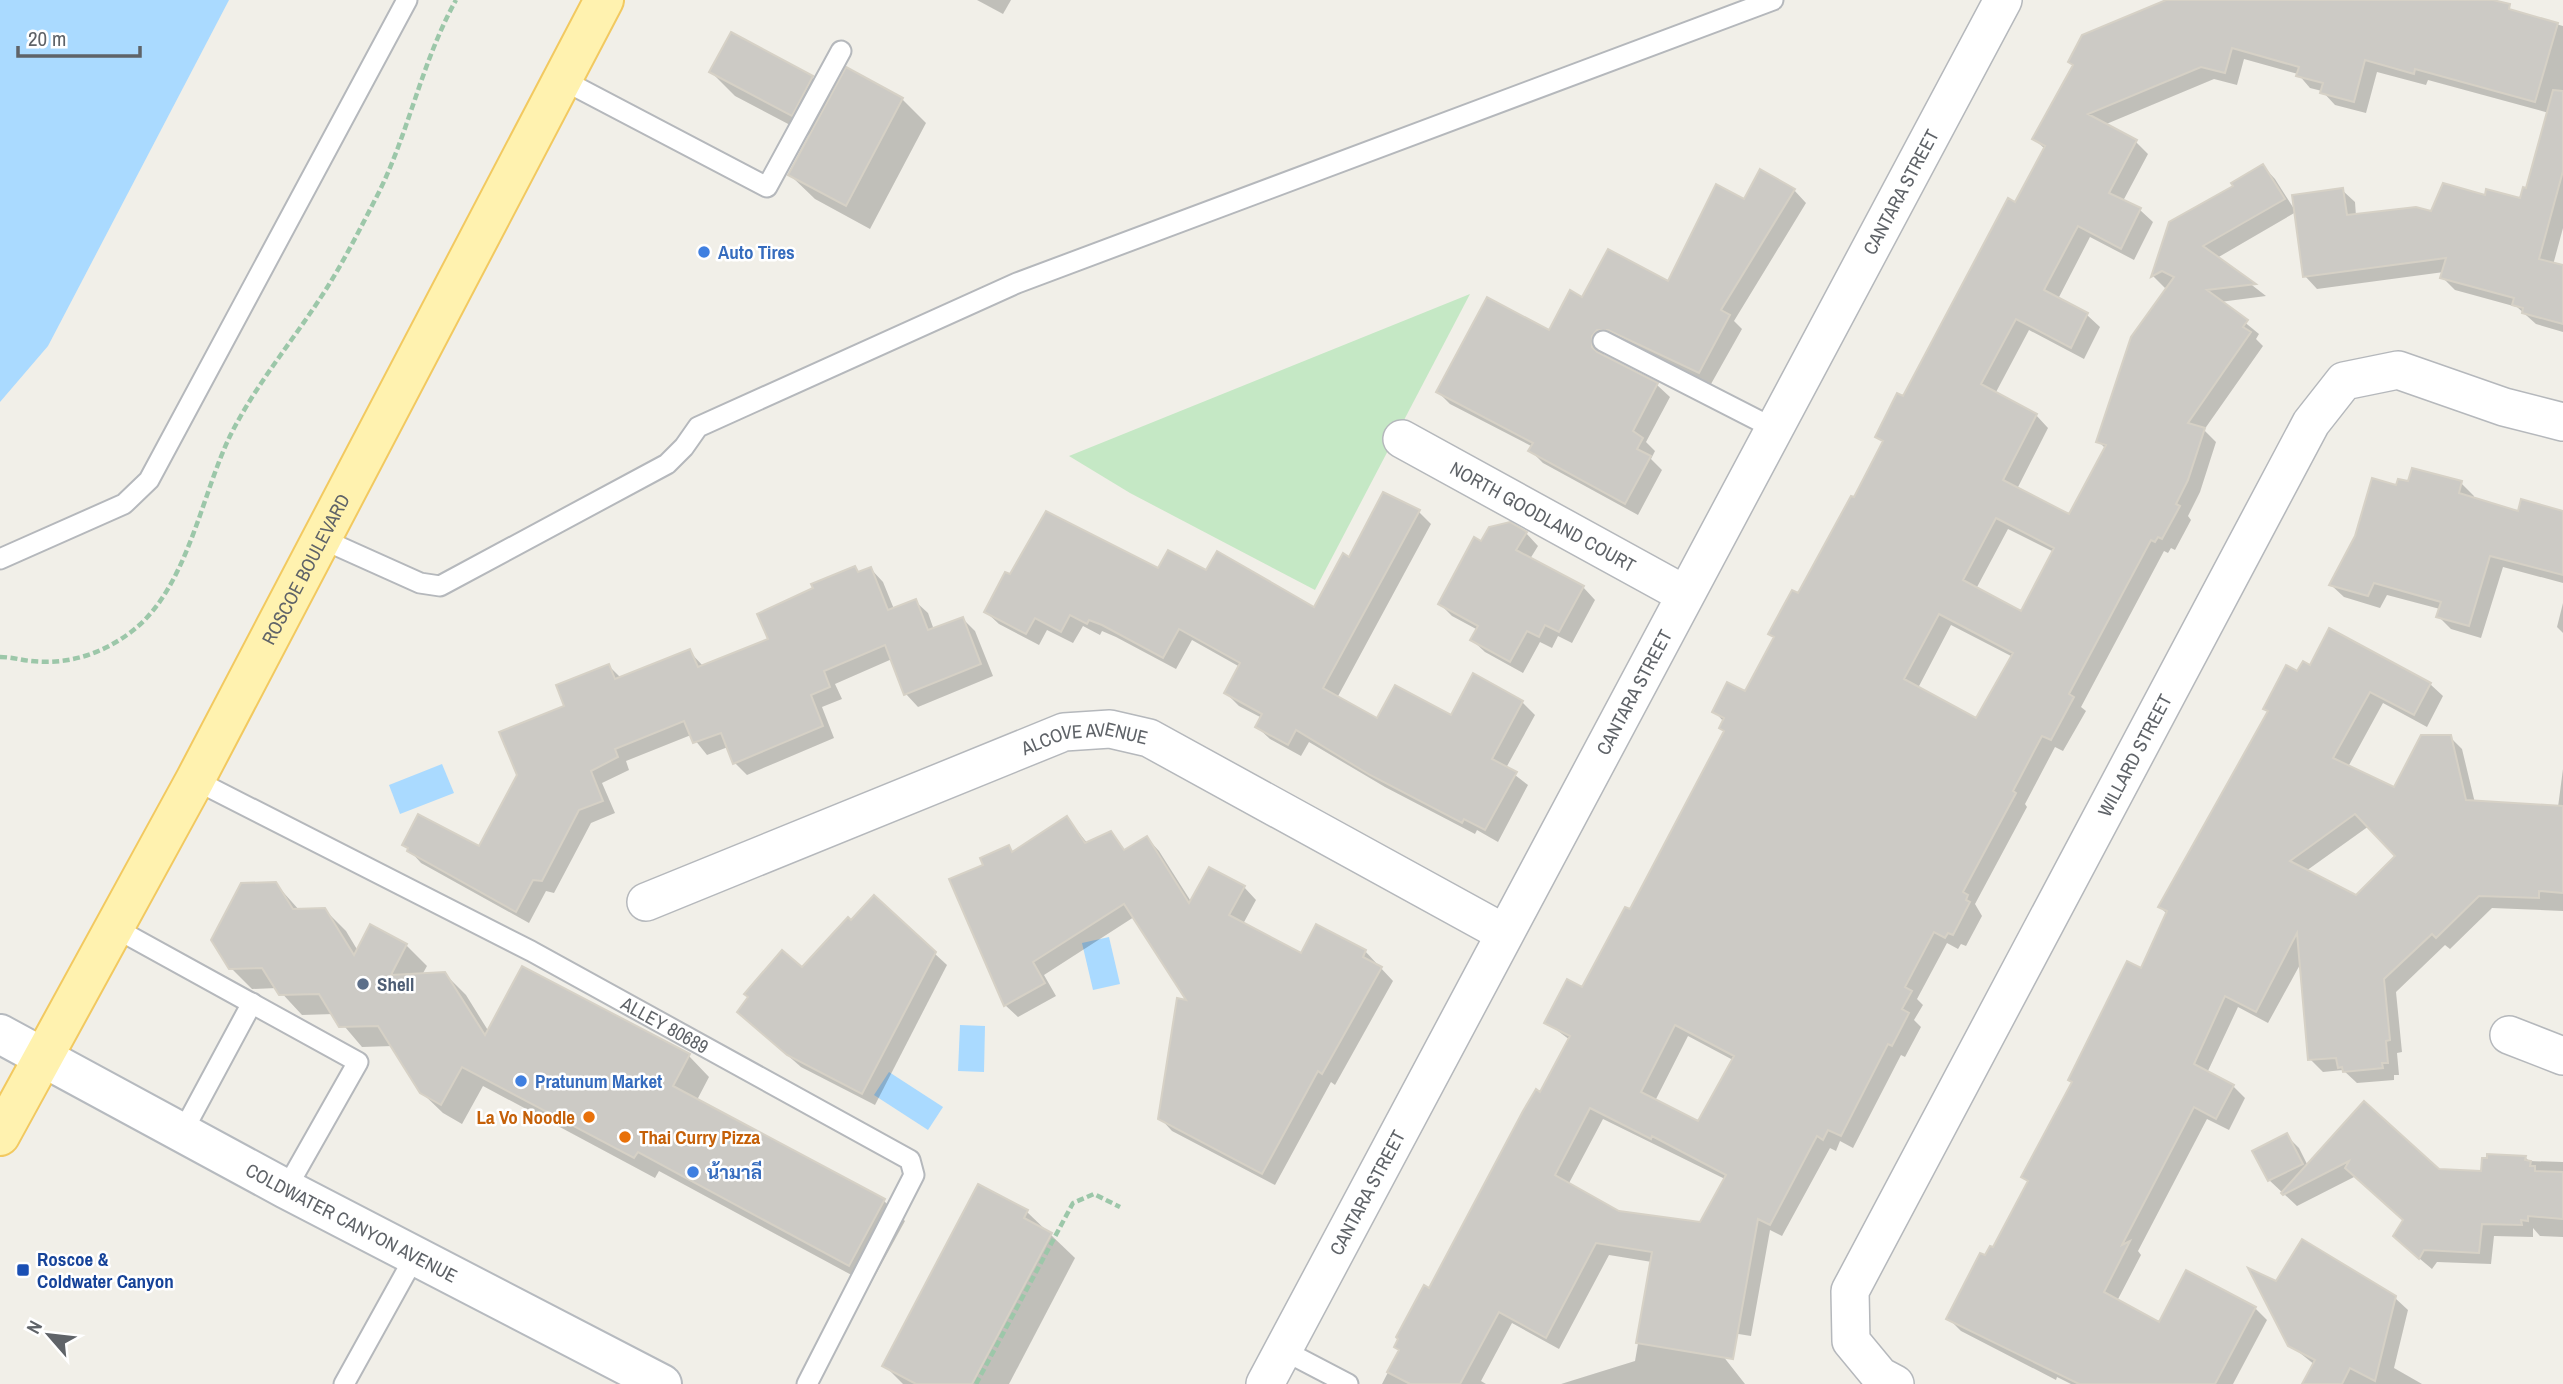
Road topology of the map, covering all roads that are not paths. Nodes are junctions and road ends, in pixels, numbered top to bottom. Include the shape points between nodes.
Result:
1 (407, 0) edge
2 (604, 0) edge
3 (1773, 0) edge
4 (2003, 0) edge
5 (841, 51) dead end
6 (562, 80) junction
7 (1603, 341) dead end
8 (2563, 422) edge
9 (1773, 428) junction
10 (1402, 439) dead end
11 (322, 539) junction
12 (0, 559) edge
13 (1684, 594) junction
14 (195, 780) junction
15 (646, 902) dead end
16 (115, 928) junction
17 (1504, 933) junction
18 (252, 1003) junction
19 (0, 1034) edge
20 (2509, 1035) dead end
21 (2563, 1056) edge
22 (43, 1058) junction
23 (182, 1133) junction
24 (0, 1136) edge
25 (286, 1189) junction
26 (415, 1256) junction
27 (1283, 1350) junction
28 (344, 1384) edge
29 (662, 1384) edge
30 (807, 1384) edge
31 (1265, 1384) edge
32 (1348, 1384) edge
33 (1895, 1384) edge

1 - 12 lane via 149,480 124,504
2 - 6 main road, ROSCOE BOULEVARD
3 - 11 lane via 1017,283 698,427 667,464 440,586 420,583
4 - 9 street, CANTARA STREET
5 - 6 lane via 767,187
6 - 11 main road, ROSCOE BOULEVARD
7 - 9 lane
8 - 33 street, WILLARD STREET via 2504,407 2399,370 2344,381 2319,413 1850,1291 1851,1341 1880,1376
9 - 13 street, CANTARA STREET
10 - 13 street, NORTH GOODLAND COURT
11 - 14 main road, ROSCOE BOULEVARD
13 - 17 street, CANTARA STREET
14 - 16 main road, ROSCOE BOULEVARD
14 - 30 lane, ALLEY 80689 via 531,951 910,1160 914,1175
15 - 17 street, ALCOVE AVENUE via 1064,732 1110,729 1149,738
16 - 18 lane
16 - 22 main road, ROSCOE BOULEVARD
17 - 27 street, CANTARA STREET
18 - 23 lane
18 - 25 lane via 358,1062
19 - 22 main road, COLDWATER CANYON AVENUE
20 - 21 street
22 - 23 main road, COLDWATER CANYON AVENUE
22 - 24 main road, ROSCOE BOULEVARD
23 - 25 main road, COLDWATER CANYON AVENUE
25 - 26 main road, COLDWATER CANYON AVENUE
26 - 28 lane
26 - 29 main road, COLDWATER CANYON AVENUE
27 - 31 street, CANTARA STREET
27 - 32 lane

